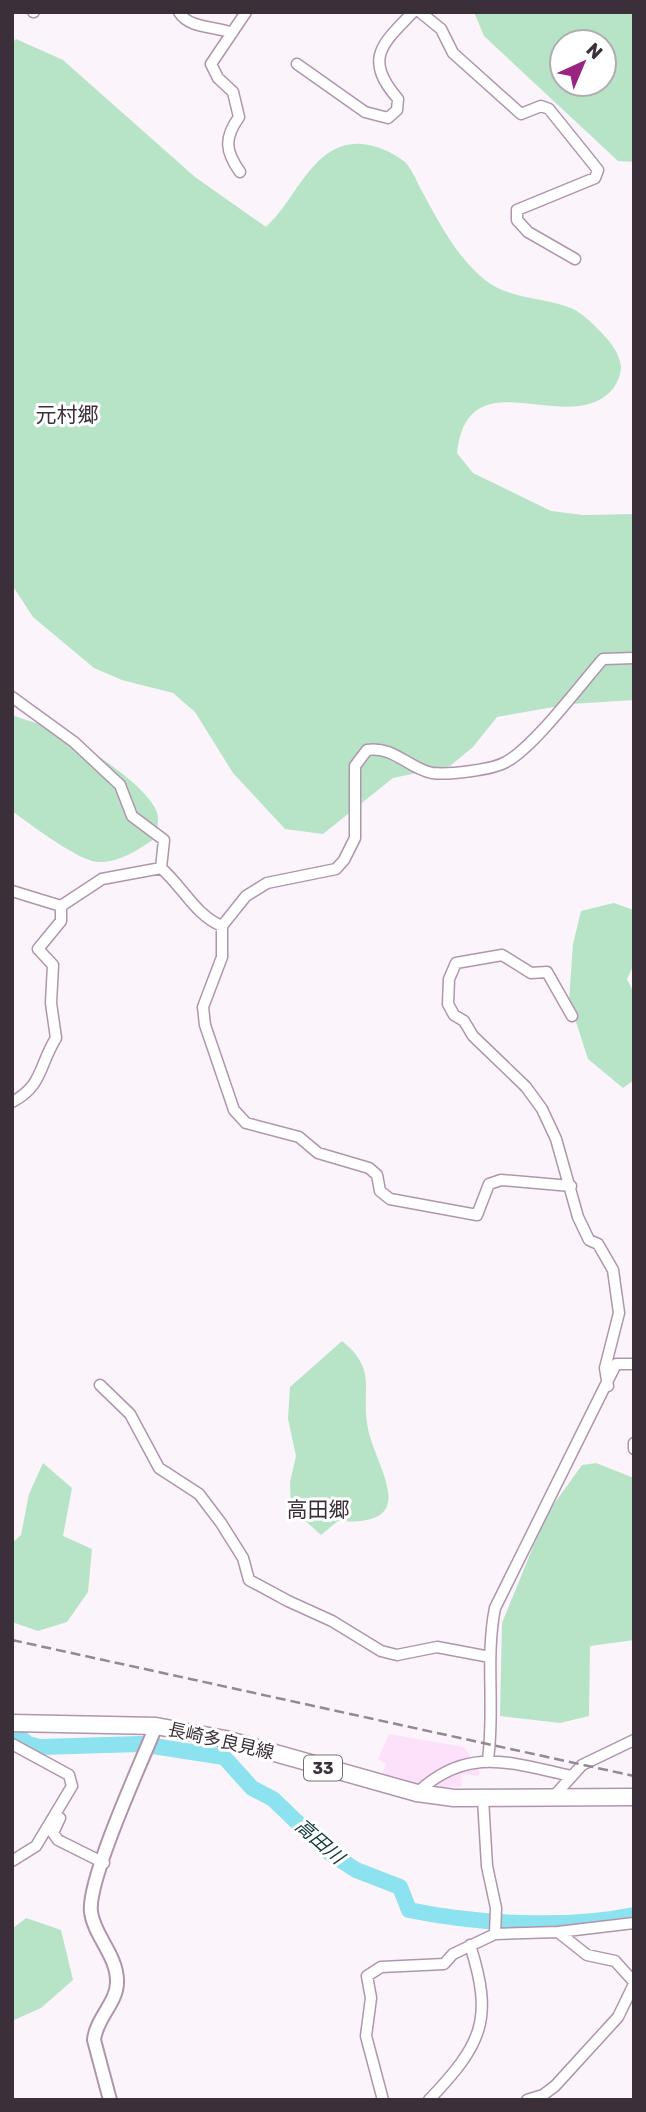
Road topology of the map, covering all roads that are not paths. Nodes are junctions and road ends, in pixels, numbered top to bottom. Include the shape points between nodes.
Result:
1 (178, 12) edge
2 (246, 12) edge
3 (413, 12) edge
4 (420, 12) edge
5 (232, 33) junction
6 (297, 64) dead end
7 (240, 172) dead end
8 (575, 259) dead end
9 (634, 658) edge
10 (12, 697) edge
11 (160, 868) junction
12 (12, 891) edge
13 (61, 906) junction
14 (222, 926) junction
15 (572, 1016) dead end
16 (12, 1102) edge
17 (572, 1186) junction
18 (634, 1364) edge
19 (100, 1385) dead end
20 (608, 1386) junction
21 (634, 1443) edge
22 (634, 1449) edge
23 (490, 1657) junction
24 (14, 1723) edge
25 (154, 1730) junction
26 (634, 1740) edge
27 (12, 1744) edge
28 (488, 1759) junction
29 (571, 1776) junction
30 (417, 1793) junction
31 (554, 1796) junction
32 (634, 1797) edge
33 (68, 1798) junction
34 (483, 1799) junction
35 (12, 1861) edge
36 (104, 1863) junction
37 (634, 1923) edge
38 (495, 1931) junction
39 (558, 1932) junction
40 (470, 1945) junction
41 (634, 1983) edge
42 (379, 2097) edge
43 (110, 2100) edge
44 (429, 2100) edge
45 (527, 2100) edge

1 - 5 street via 195,25
2 - 5 street
3 - 6 street via 382,43 379,64 384,83 398,99 397,110 388,118 365,111
4 - 8 street via 441,29 453,53 521,114 541,106 549,109 598,170 595,178 517,210 517,220 528,232
5 - 7 street via 211,64 233,92 239,117 227,134 228,155
9 - 14 street via 603,659 526,746 505,763 444,775 423,771 381,748 368,750 355,766 355,838 344,860 336,869 267,883 246,896
10 - 11 street via 74,742 120,785 132,816 163,840
11 - 13 street via 103,879
11 - 14 street via 210,922
12 - 13 street
13 - 16 street via 61,921 38,949 53,965 51,1003 57,1038 45,1056 40,1079
14 - 17 street via 222,957 203,1007 205,1026 234,1110 246,1123 299,1138 318,1153 369,1168 377,1175 380,1191 390,1199 467,1215 477,1215 489,1184 501,1180
15 - 17 street via 547,972 531,973 502,956 456,963 449,979 454,1015 542,1109
17 - 20 street via 584,1231 613,1270 619,1313 605,1368
18 - 20 street via 616,1364
19 - 23 street via 130,1414 159,1468 199,1494 243,1558 249,1580 381,1651 397,1655 437,1647
20 - 23 street via 495,1608
21 - 22 street
23 - 28 street
24 - 25 main road, 長崎多良見線 / 33
25 - 30 main road, 長崎多良見線 / 33 via 225,1739
25 - 36 street
26 - 29 street via 582,1765
27 - 33 street via 69,1775
28 - 29 street
28 - 30 street via 434,1777
29 - 31 street
30 - 34 main road, 長崎多良見線 / 33
31 - 32 main road, 長崎多良見線 / 33
31 - 34 main road, 長崎多良見線 / 33
33 - 35 street via 36,1846
33 - 36 street via 53,1833
34 - 38 street
36 - 43 street via 90,1908 118,1980 94,2040
37 - 39 street
38 - 39 street
38 - 40 street
39 - 41 street via 587,1955 615,1961
40 - 42 street via 444,1965 381,1967 368,1976 371,1998 366,2036
40 - 44 street via 483,1985 479,2029 458,2070
41 - 45 street via 618,2017 555,2086

